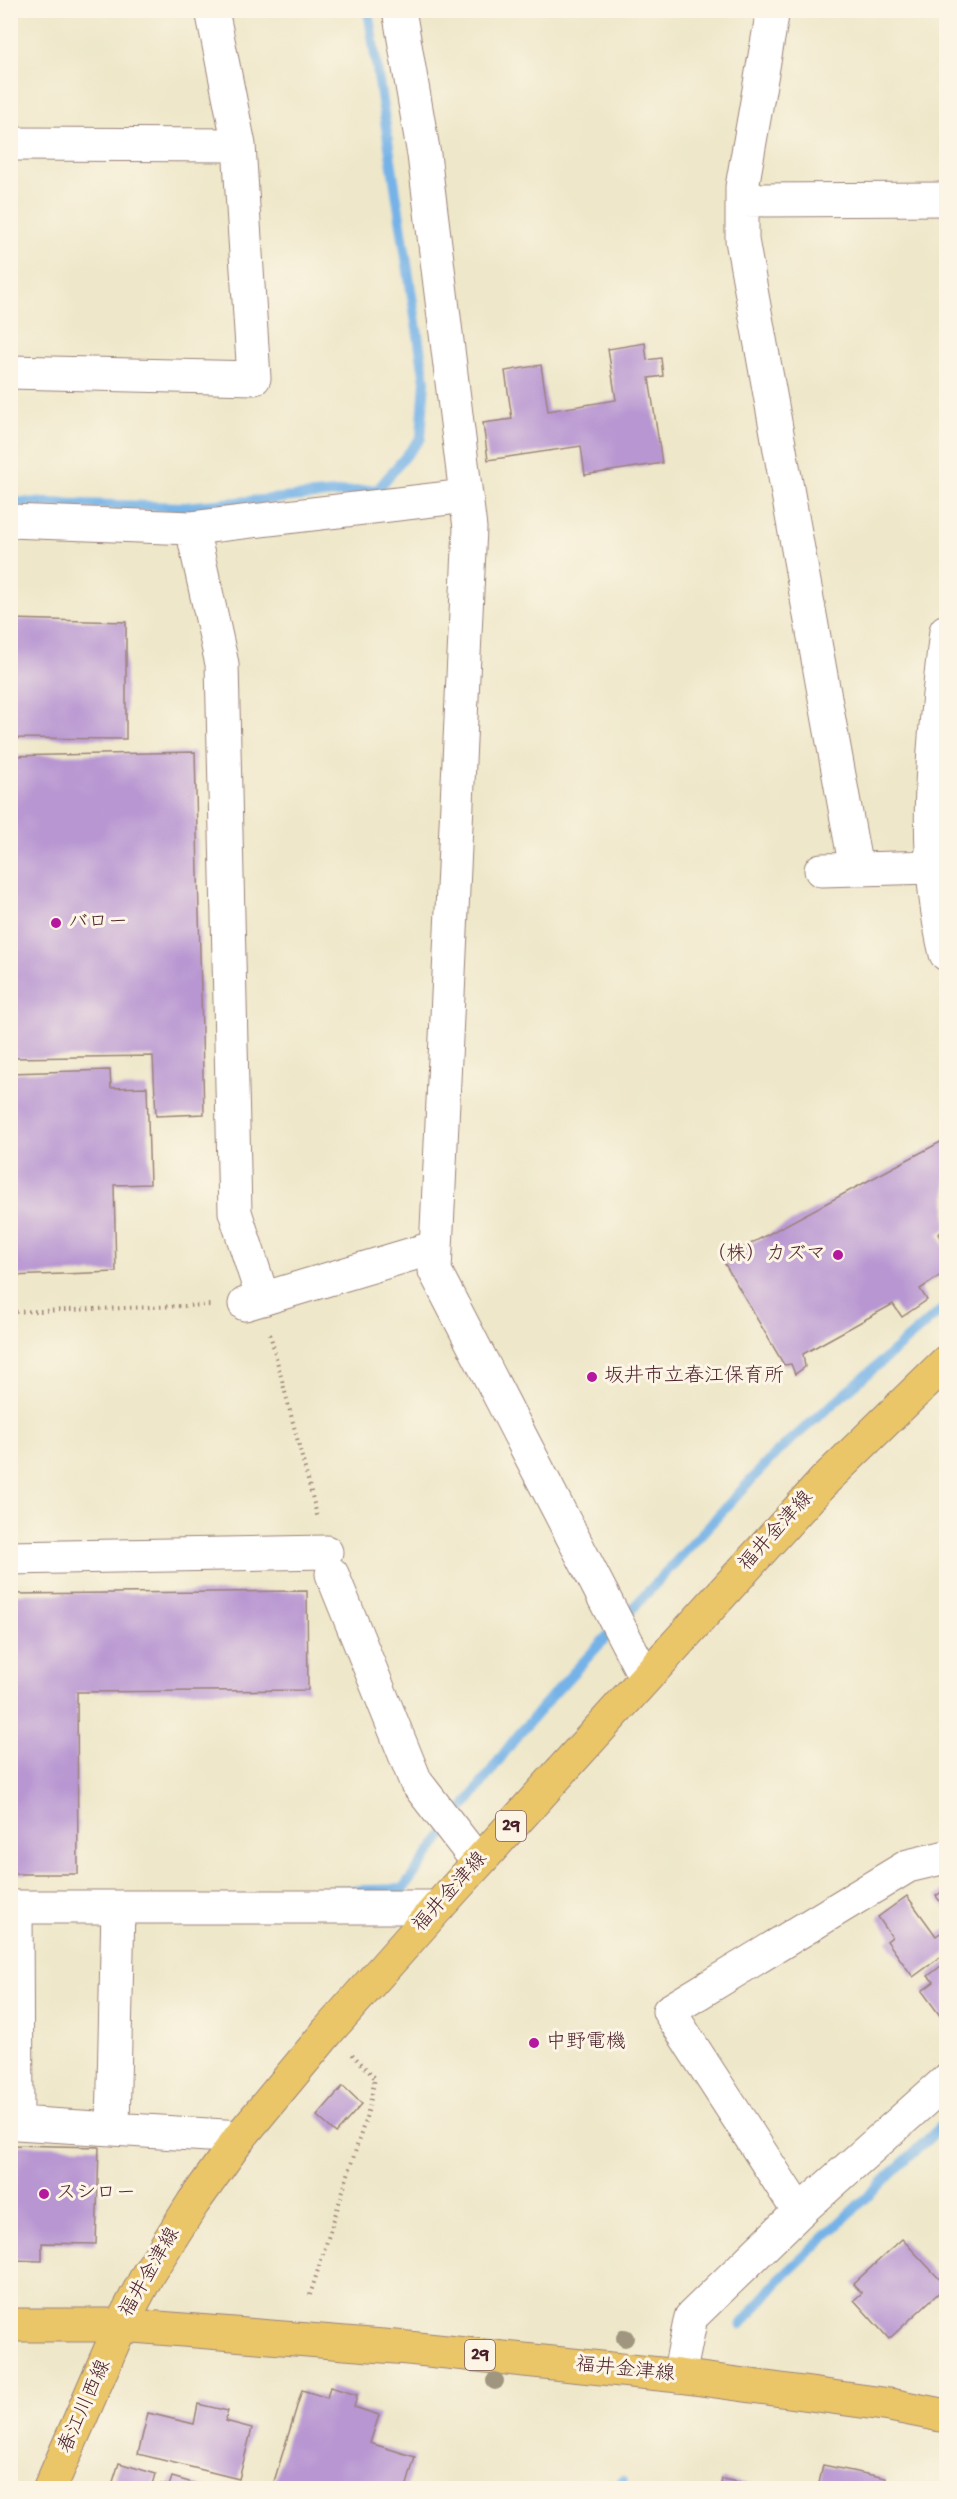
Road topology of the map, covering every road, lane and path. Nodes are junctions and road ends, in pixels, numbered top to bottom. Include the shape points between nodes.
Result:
1 (212, 10) edge
2 (399, 10) edge
3 (773, 10) edge
4 (10, 144) edge
5 (239, 145) junction
6 (946, 199) edge
7 (742, 200) junction
8 (10, 372) edge
9 (466, 495) junction
10 (10, 521) edge
11 (192, 528) junction
12 (946, 631) edge
13 (856, 869) junction
14 (821, 870) dead end
15 (938, 874) edge
16 (946, 954) edge
17 (436, 1247) junction
18 (254, 1301) junction
19 (10, 1312) edge
20 (946, 1362) edge
21 (10, 1558) edge
22 (329, 1563) junction
23 (645, 1677) junction
24 (946, 1857) edge
25 (478, 1862) junction
26 (13, 1907) edge
27 (118, 1907) junction
28 (438, 1907) junction
29 (328, 2031) junction
30 (946, 2081) edge
31 (113, 2129) junction
32 (240, 2137) junction
33 (799, 2212) junction
34 (310, 2295) dead end
35 (10, 2325) edge
36 (121, 2325) junction
37 (679, 2376) junction
38 (946, 2416) edge
39 (50, 2488) edge

1 - 5 street
2 - 9 street via 424,155
3 - 7 street
4 - 5 street
5 - 8 street via 254,378
6 - 7 street
7 - 13 street via 742,240
9 - 11 street
9 - 17 street via 469,540
10 - 11 street
11 - 18 street via 222,664 236,1212
12 - 15 street via 933,741
13 - 14 street
13 - 15 street
15 - 16 street
17 - 18 street
17 - 23 street via 435,1271
18 - 19 path
18 - 22 path via 267,1325
20 - 23 main road, 福井金津線 / 29 via 825,1480
21 - 22 street
22 - 25 street via 416,1782
23 - 25 main road, 福井金津線 / 29
24 - 33 street via 908,1866 669,2011
25 - 28 main road, 福井金津線 / 29
26 - 27 street
26 - 31 street via 17,2124
27 - 28 street
27 - 31 street
28 - 29 main road, 福井金津線 / 29
29 - 32 main road, 福井金津線 / 29
29 - 34 path via 375,2078
30 - 33 street
31 - 32 street
32 - 36 main road, 福井金津線 / 29 via 168,2241
33 - 37 street via 692,2317
35 - 36 main road, 福井金津線 / 29
36 - 37 main road, 福井金津線 / 29 via 408,2348
36 - 39 main road, 春江川西線
37 - 38 main road, 福井金津線 / 29 via 890,2404

